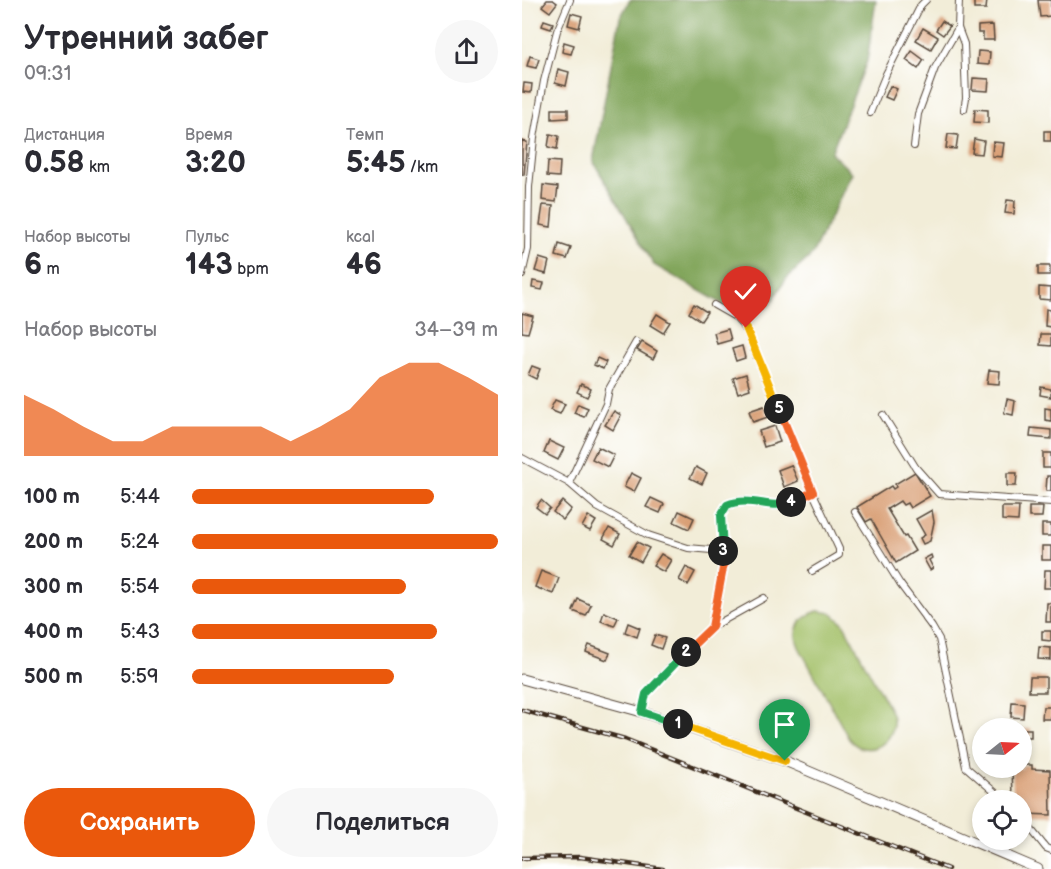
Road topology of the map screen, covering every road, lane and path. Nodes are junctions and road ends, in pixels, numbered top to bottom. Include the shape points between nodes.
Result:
1 (570, 0) edge
2 (959, 0) edge
3 (921, 2) edge
4 (958, 28) junction
5 (964, 109) dead end
6 (870, 113) dead end
7 (914, 146) dead end
8 (525, 232) edge
9 (522, 275) edge
10 (714, 305) dead end
11 (636, 342) dead end
12 (883, 415) dead end
13 (522, 458) edge
14 (569, 483) junction
15 (813, 492) junction
16 (1051, 502) edge
17 (855, 512) dead end
18 (723, 551) junction
19 (812, 571) dead end
20 (764, 598) dead end
21 (712, 627) junction
22 (522, 679) edge
23 (642, 712) junction
24 (994, 790) edge
25 (1032, 830) edge
26 (1051, 850) edge
27 (1038, 869) edge

1 - 8 street via 544,81
2 - 4 street
3 - 6 street
4 - 5 street via 964,44
4 - 7 street via 935,68 918,114
8 - 9 street via 528,249
10 - 15 street via 746,328
11 - 14 street via 609,389 606,404
12 - 16 street via 916,468 939,494
13 - 14 street
14 - 18 street via 597,507 648,534 688,548
15 - 18 street via 783,506 744,500 727,505 721,515
15 - 19 street via 839,553
17 - 24 street via 939,639 966,767
18 - 21 street
20 - 21 street
21 - 23 street via 646,694
22 - 23 main road
23 - 27 main road via 785,761
25 - 26 street

